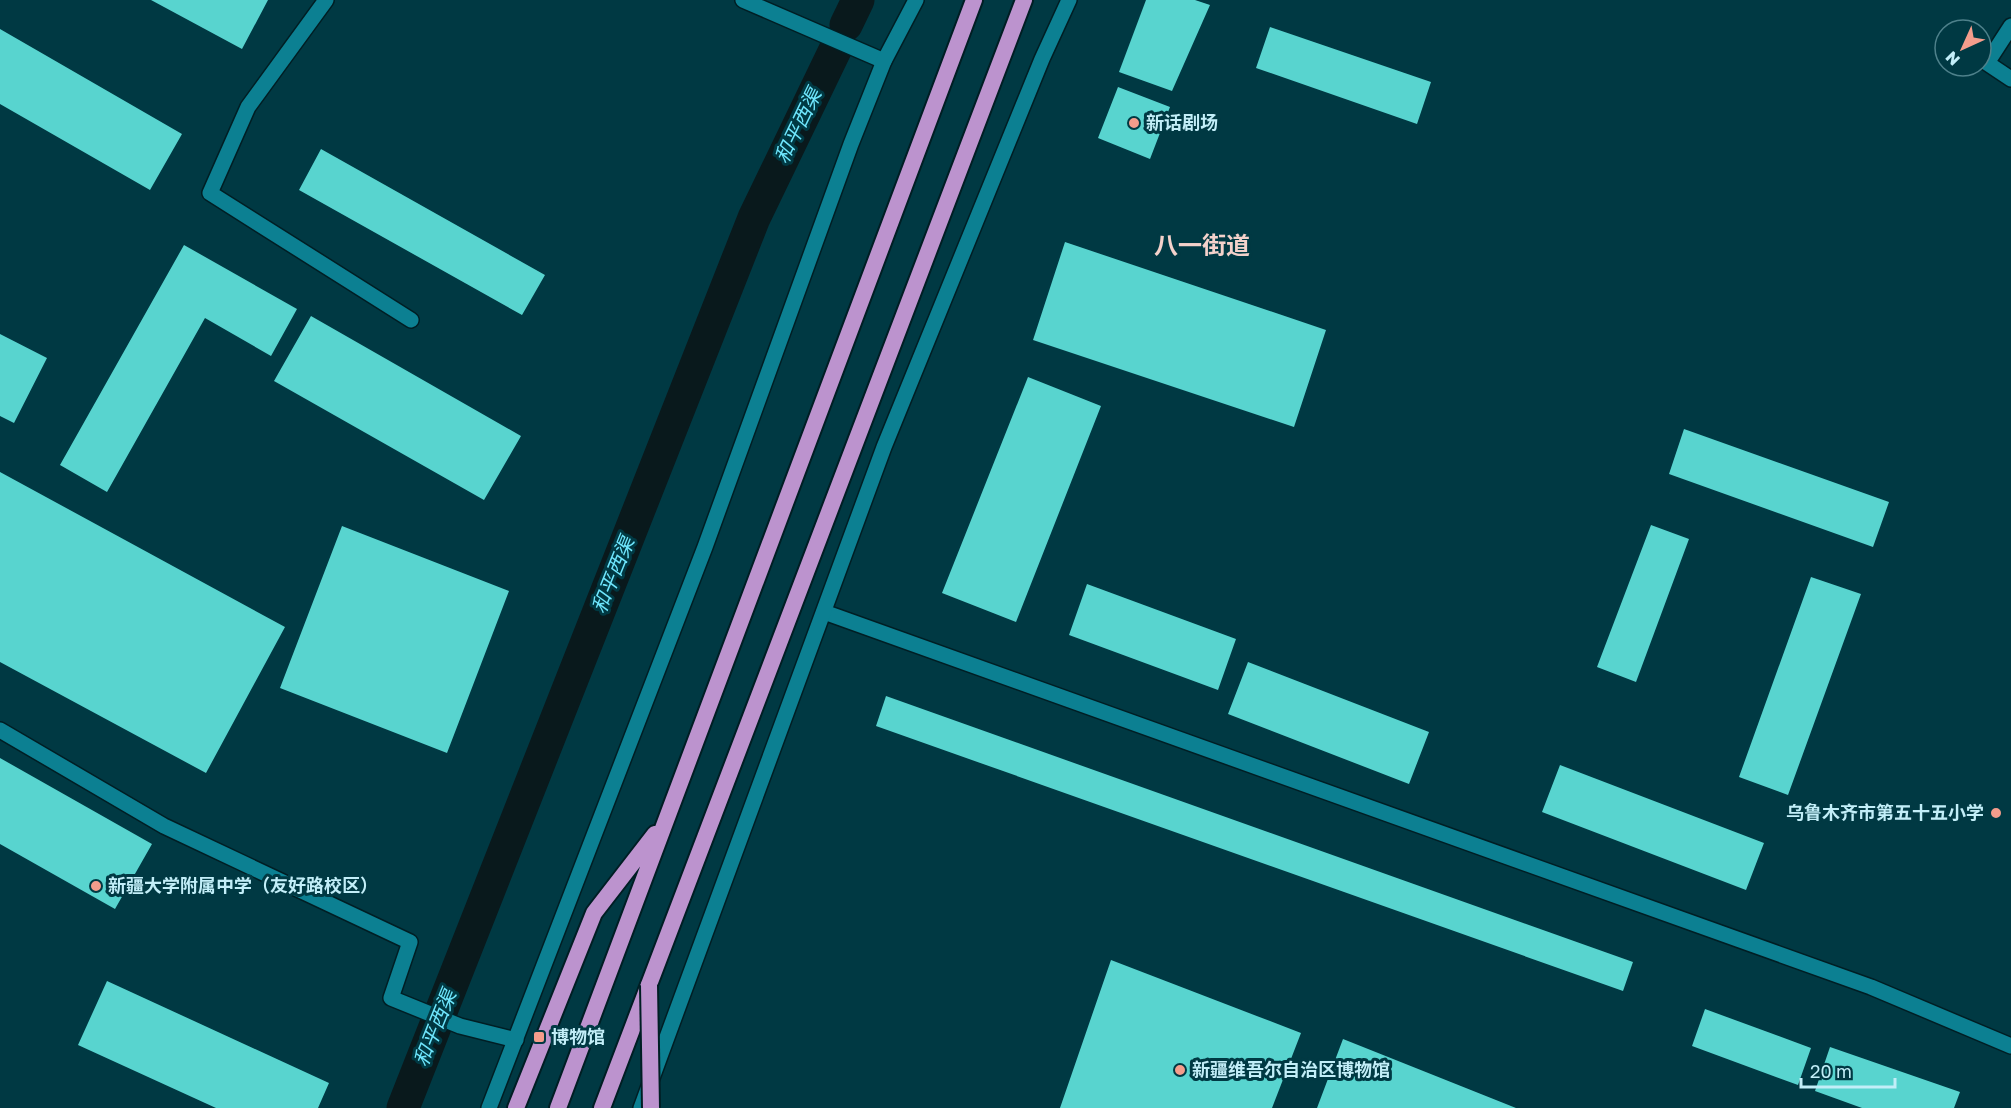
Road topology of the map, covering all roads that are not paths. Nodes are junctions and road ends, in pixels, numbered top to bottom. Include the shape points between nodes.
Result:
1 (326, 0) edge
2 (743, 0) edge
3 (916, 0) edge
4 (974, 0) edge
5 (1024, 0) edge
6 (1069, 0) edge
7 (2011, 26) edge
8 (884, 61) junction
9 (2011, 79) edge
10 (411, 320) dead end
11 (824, 612) junction
12 (0, 730) edge
13 (667, 819) junction
14 (649, 985) junction
15 (516, 1040) junction
16 (2011, 1046) edge
17 (489, 1108) edge
18 (516, 1108) edge
19 (558, 1108) edge
20 (602, 1108) edge
21 (641, 1108) edge
22 (651, 1108) edge

1 - 10 main road via 248,107 210,193
2 - 8 main road
3 - 8 main road
4 - 13 highway
5 - 14 highway
6 - 11 main road via 884,447
7 - 9 main road via 1987,63
8 - 15 main road via 705,547
11 - 16 main road via 1871,987
11 - 21 main road
12 - 15 main road via 164,826 410,942 391,998 460,1026
13 - 18 highway via 594,913
13 - 19 highway
14 - 20 highway
14 - 22 highway, bridge
15 - 17 main road

